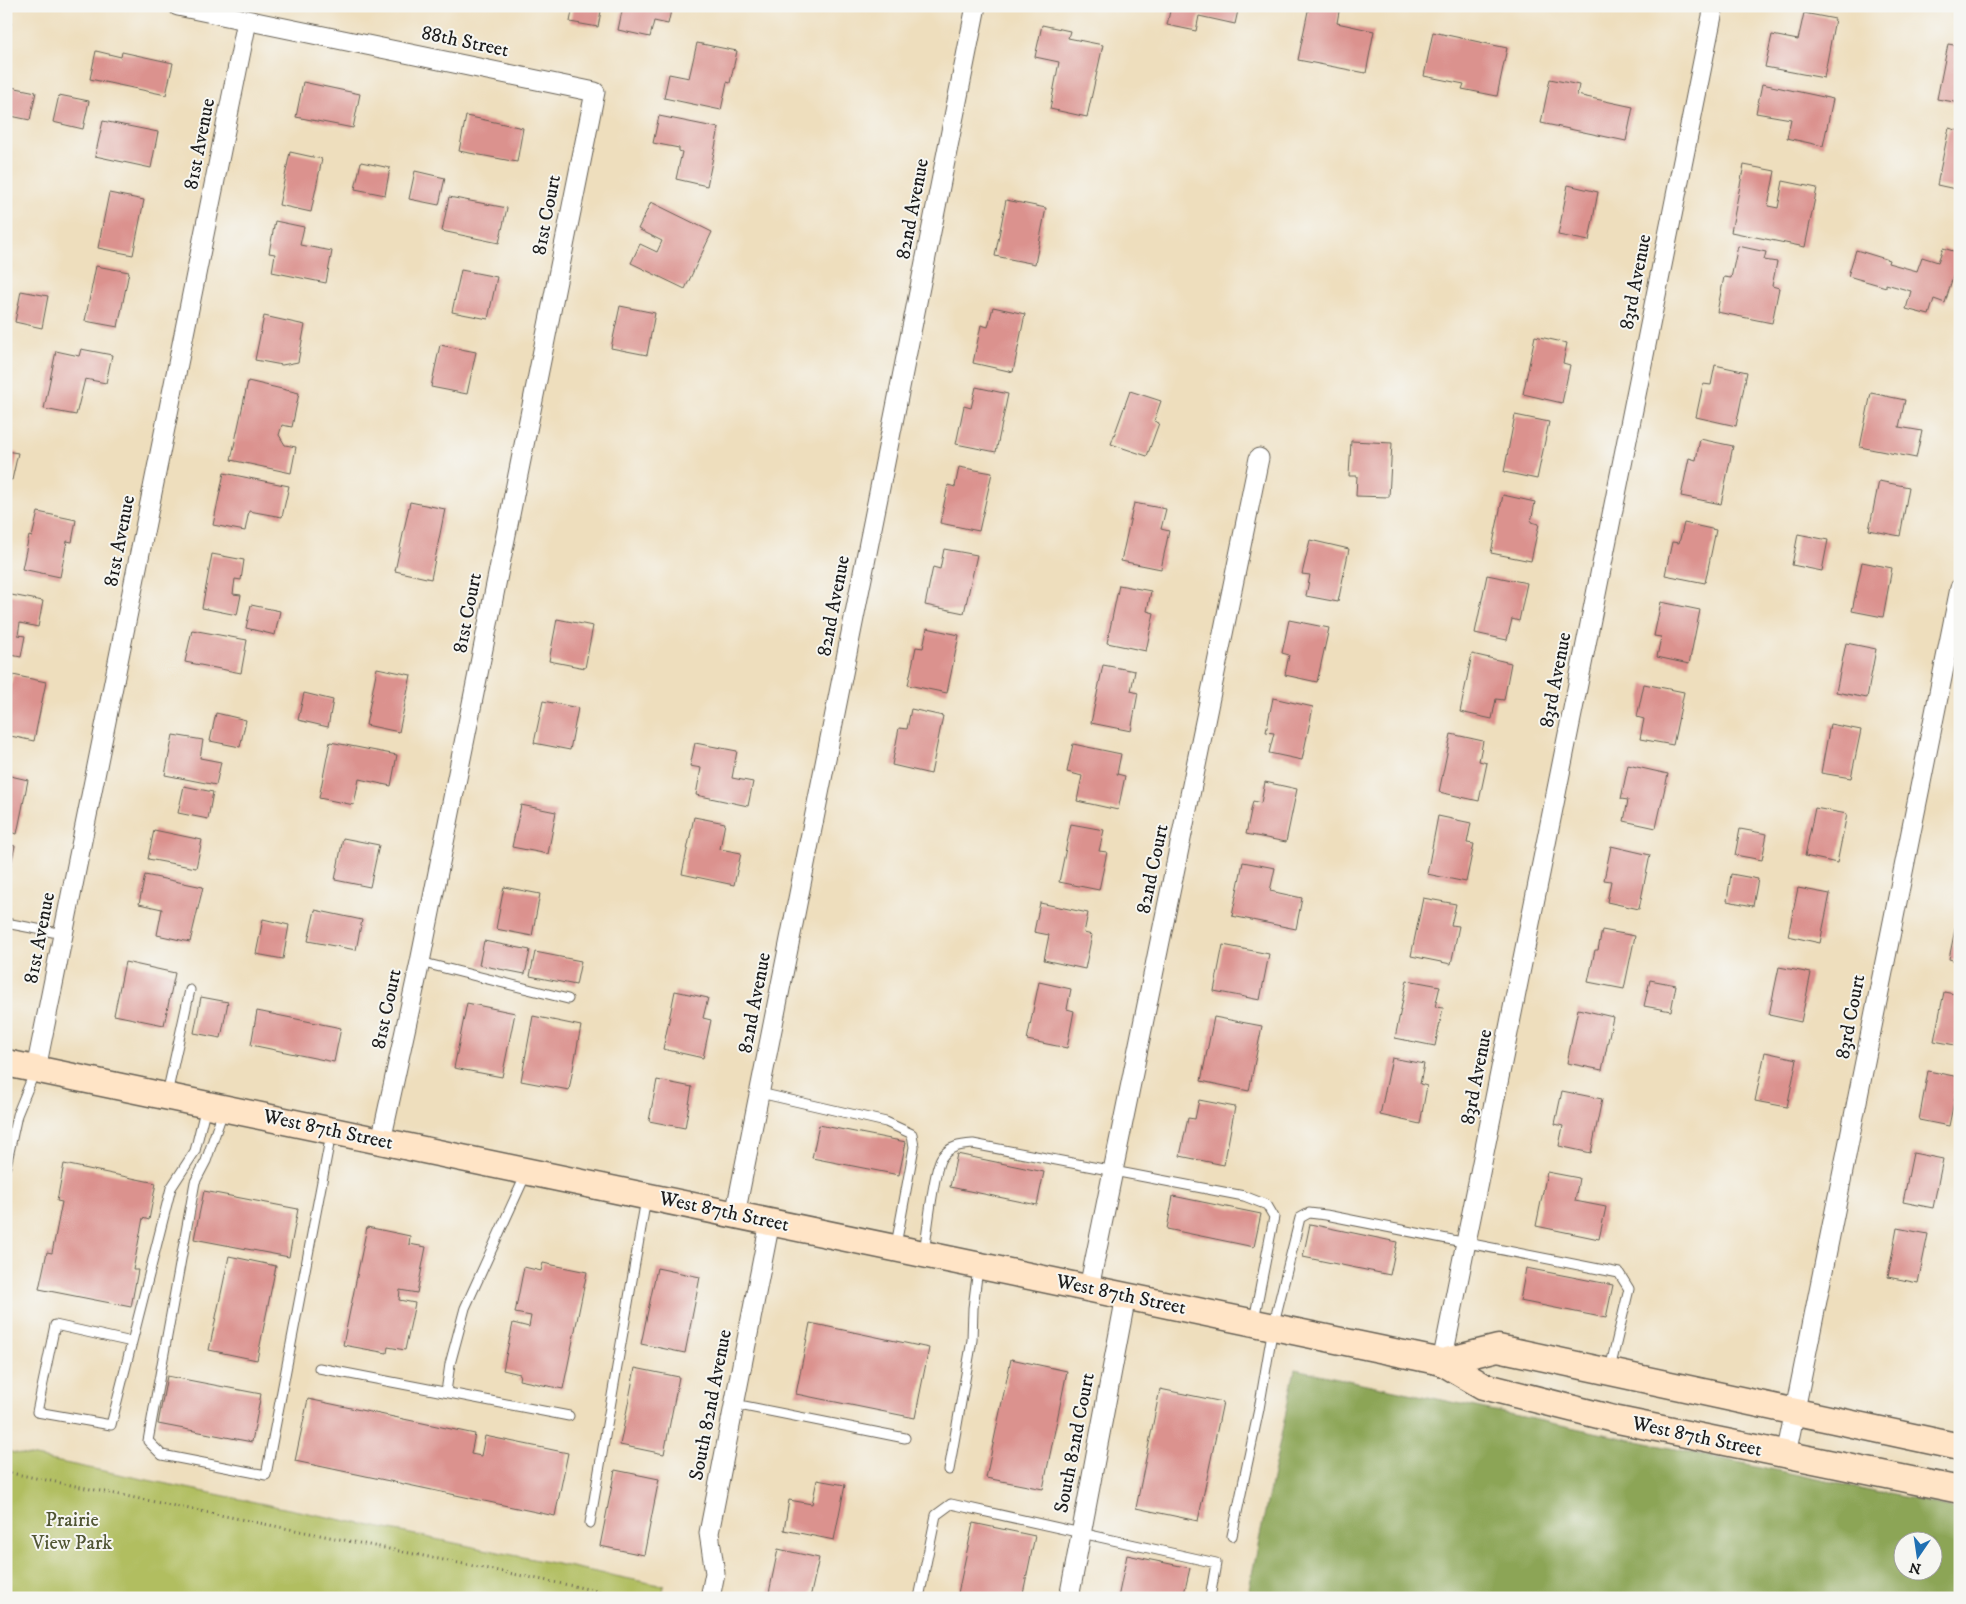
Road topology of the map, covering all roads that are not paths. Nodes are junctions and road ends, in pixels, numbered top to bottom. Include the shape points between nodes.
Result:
1 (178, 6) edge
2 (976, 6) edge
3 (1714, 6) edge
4 (248, 21) junction
5 (595, 92) joint
6 (1259, 458) dead end
7 (1960, 588) edge
8 (6, 923) edge
9 (63, 934) junction
10 (420, 962) junction
11 (190, 990) dead end
12 (568, 999) dead end
13 (6, 1063) edge
14 (36, 1069) junction
15 (760, 1093) junction
16 (167, 1097) junction
17 (215, 1107) junction
18 (331, 1131) junction
19 (381, 1141) junction
20 (6, 1166) edge
21 (1114, 1171) junction
22 (528, 1172) junction
23 (646, 1196) junction
24 (735, 1214) junction
25 (770, 1222) junction
26 (1467, 1243) junction
27 (895, 1248) junction
28 (924, 1254) junction
29 (978, 1265) junction
30 (1089, 1288) junction
31 (1126, 1296) junction
32 (1264, 1325) junction
33 (132, 1342) junction
34 (1442, 1362) junction
35 (319, 1368) dead end
36 (1610, 1372) junction
37 (446, 1392) junction
38 (734, 1404) junction
39 (1795, 1412) junction
40 (569, 1416) dead end
41 (905, 1438) dead end
42 (1960, 1447) edge
43 (1786, 1455) junction
44 (949, 1470) dead end
45 (1960, 1490) edge
46 (590, 1523) dead end
47 (1082, 1532) junction
48 (1232, 1536) dead end
49 (710, 1598) edge
50 (919, 1598) edge
51 (1069, 1598) edge
52 (1210, 1598) edge

1 - 4 street, 88th Street
2 - 15 street, 82nd Avenue
3 - 26 street, 83rd Avenue
4 - 5 street, 88th Street
4 - 9 street, 81st Avenue
5 - 10 street, 81st Court
6 - 21 street, 82nd Court
7 - 39 street, 83rd Court
8 - 9 lane
9 - 14 street, 81st Avenue
10 - 12 lane
10 - 19 street, 81st Court
11 - 16 lane
13 - 14 main road, West 87th Street
14 - 16 main road, West 87th Street
14 - 20 lane via 17,1115
15 - 24 street, 82nd Avenue
15 - 27 lane via 886,1122 912,1134 914,1147
16 - 17 main road, West 87th Street
17 - 18 main road, West 87th Street
17 - 18 lane via 206,1160 195,1182 148,1441 162,1455 266,1474
17 - 33 lane via 195,1151 172,1188
18 - 19 main road, West 87th Street
19 - 22 main road, West 87th Street
21 - 28 lane via 973,1144 954,1146 941,1158
21 - 30 street, 82nd Court
21 - 32 lane via 1244,1196 1267,1205 1274,1217
22 - 23 main road, West 87th Street
22 - 37 lane via 465,1308
23 - 24 main road, West 87th Street
23 - 46 lane
24 - 25 main road, West 87th Street
25 - 27 main road, West 87th Street
25 - 38 street, South 82nd Avenue
26 - 32 lane via 1309,1213 1300,1218
26 - 34 street, 83rd Avenue
26 - 36 lane via 1619,1273 1629,1289
27 - 28 main road, West 87th Street
28 - 29 main road, West 87th Street
29 - 30 main road, West 87th Street
29 - 44 lane via 972,1340
30 - 31 main road, West 87th Street
31 - 32 main road, West 87th Street
31 - 47 street, South 82nd Court
32 - 34 main road, West 87th Street
32 - 48 lane via 1259,1409
33 - 33 lane via 111,1425 37,1412 55,1325
34 - 36 main road, West 87th Street via 1498,1348
34 - 43 main road, West 87th Street via 1483,1386 1618,1420
35 - 37 lane
36 - 39 main road, West 87th Street
37 - 40 lane
38 - 41 lane
38 - 49 street, South 82nd Avenue via 709,1533 715,1573
39 - 42 main road, West 87th Street
39 - 43 street, 83rd Court
43 - 45 main road, West 87th Street
47 - 50 lane via 951,1504 936,1515
47 - 51 street, South 82nd Court
47 - 52 lane via 1216,1563

